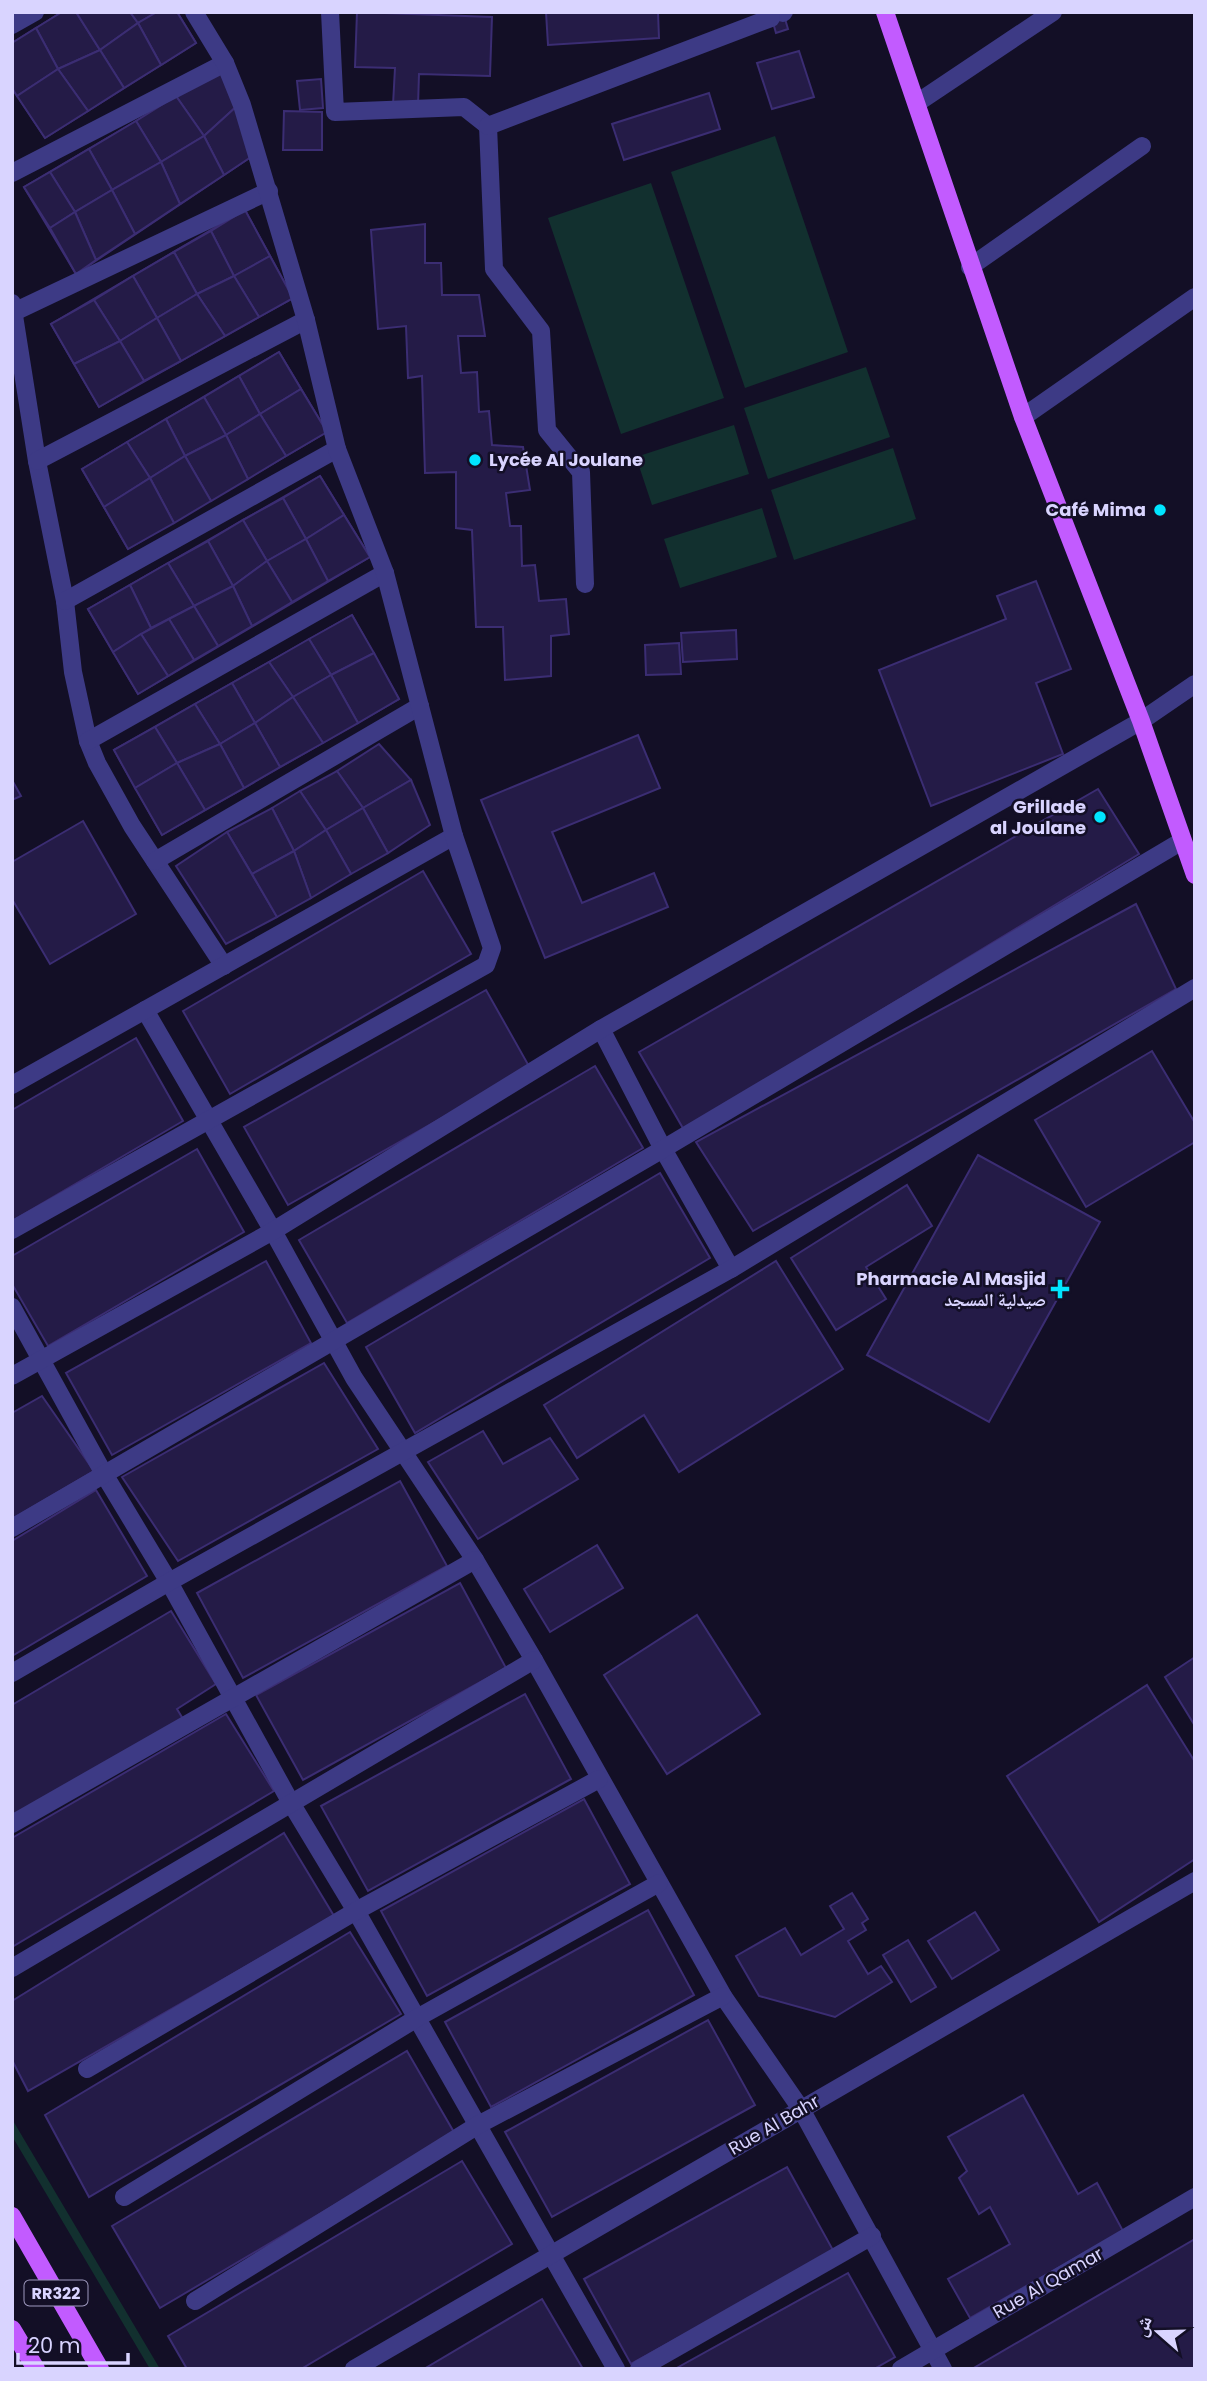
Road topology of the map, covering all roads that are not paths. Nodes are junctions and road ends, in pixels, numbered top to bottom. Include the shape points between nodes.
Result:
1 (34, 12) edge
2 (194, 12) edge
3 (330, 12) edge
4 (885, 12) edge
5 (1053, 12) edge
6 (779, 14) edge
7 (12, 25) edge
8 (225, 63) junction
9 (917, 103) junction
10 (488, 126) junction
11 (1142, 146) dead end
12 (12, 173) edge
13 (269, 191) junction
14 (970, 267) junction
15 (1195, 297) edge
16 (13, 307) edge
17 (306, 320) junction
18 (1023, 417) junction
19 (337, 449) junction
20 (37, 461) junction
21 (385, 573) junction
22 (585, 584) dead end
23 (65, 601) junction
24 (1195, 684) edge
25 (420, 706) junction
26 (1141, 721) junction
27 (88, 741) junction
28 (454, 836) junction
29 (1182, 841) junction
30 (155, 861) junction
31 (1195, 875) edge
32 (224, 966) junction
33 (1195, 988) edge
34 (145, 1010) junction
35 (601, 1029) junction
36 (12, 1085) edge
37 (208, 1119) junction
38 (663, 1149) junction
39 (12, 1230) edge
40 (274, 1231) junction
41 (731, 1269) junction
42 (12, 1307) edge
43 (332, 1342) junction
44 (41, 1359) junction
45 (12, 1376) edge
46 (404, 1451) junction
47 (104, 1474) junction
48 (12, 1528) edge
49 (475, 1560) junction
50 (169, 1582) junction
51 (534, 1660) junction
52 (12, 1673) edge
53 (234, 1695) junction
54 (599, 1779) junction
55 (291, 1803) junction
56 (12, 1824) edge
57 (1195, 1881) edge
58 (659, 1882) junction
59 (356, 1911) junction
60 (12, 1968) edge
61 (723, 1996) junction
62 (417, 2018) junction
63 (87, 2069) dead end
64 (801, 2109) junction
65 (478, 2125) junction
66 (124, 2197) dead end
67 (1195, 2197) edge
68 (12, 2217) edge
69 (872, 2236) junction
70 (552, 2254) junction
71 (195, 2301) dead end
72 (12, 2329) edge
73 (933, 2350) junction
74 (36, 2369) edge
75 (100, 2369) edge
76 (354, 2369) edge
77 (616, 2369) edge
78 (639, 2369) edge
79 (901, 2369) edge
80 (943, 2369) edge

1 - 7 street
2 - 8 street
3 - 10 street via 335,112 464,107
4 - 9 main road
5 - 9 street
6 - 10 street
8 - 12 street
8 - 13 street
9 - 14 main road
10 - 22 street via 494,269 541,331 547,430 581,472
11 - 14 street
13 - 16 street
13 - 17 street
14 - 18 main road
15 - 18 street
16 - 20 street
17 - 19 street
17 - 20 street
18 - 26 main road
19 - 21 street
19 - 23 street
20 - 23 street
21 - 25 street
21 - 27 street
23 - 27 street via 73,672
24 - 26 street
25 - 28 street
25 - 30 street
26 - 29 main road
26 - 35 street
27 - 30 street via 110,789
28 - 32 street
28 - 37 street via 492,948 486,965
29 - 31 main road
29 - 38 street
30 - 32 street
32 - 34 street
33 - 41 street
34 - 36 street
34 - 37 street
35 - 38 street
35 - 40 street
37 - 39 street
37 - 40 street
38 - 41 street
38 - 43 street
40 - 43 street
40 - 44 street
41 - 46 street
42 - 44 street
43 - 46 street
43 - 47 street
44 - 45 street
44 - 47 street
46 - 49 street
46 - 50 street
47 - 48 street
47 - 50 street
49 - 51 street
49 - 53 street
50 - 52 street
50 - 53 street
51 - 54 street
51 - 55 street
53 - 55 street
53 - 56 street
54 - 58 street
54 - 59 street
55 - 59 street
55 - 60 street
57 - 64 street, Rue Al Bahr
58 - 61 street
58 - 62 street
59 - 62 street
59 - 63 street
61 - 64 street
61 - 65 street
62 - 65 street
62 - 66 street
64 - 69 street
64 - 70 street, Rue Al Bahr
65 - 70 street
65 - 71 street
67 - 73 street, Rue Al Qamar
68 - 75 main road, RR322
69 - 73 street
69 - 78 street
70 - 76 street, Rue Al Bahr
70 - 77 street
72 - 74 main road
73 - 79 street, Rue Al Qamar
73 - 80 street

